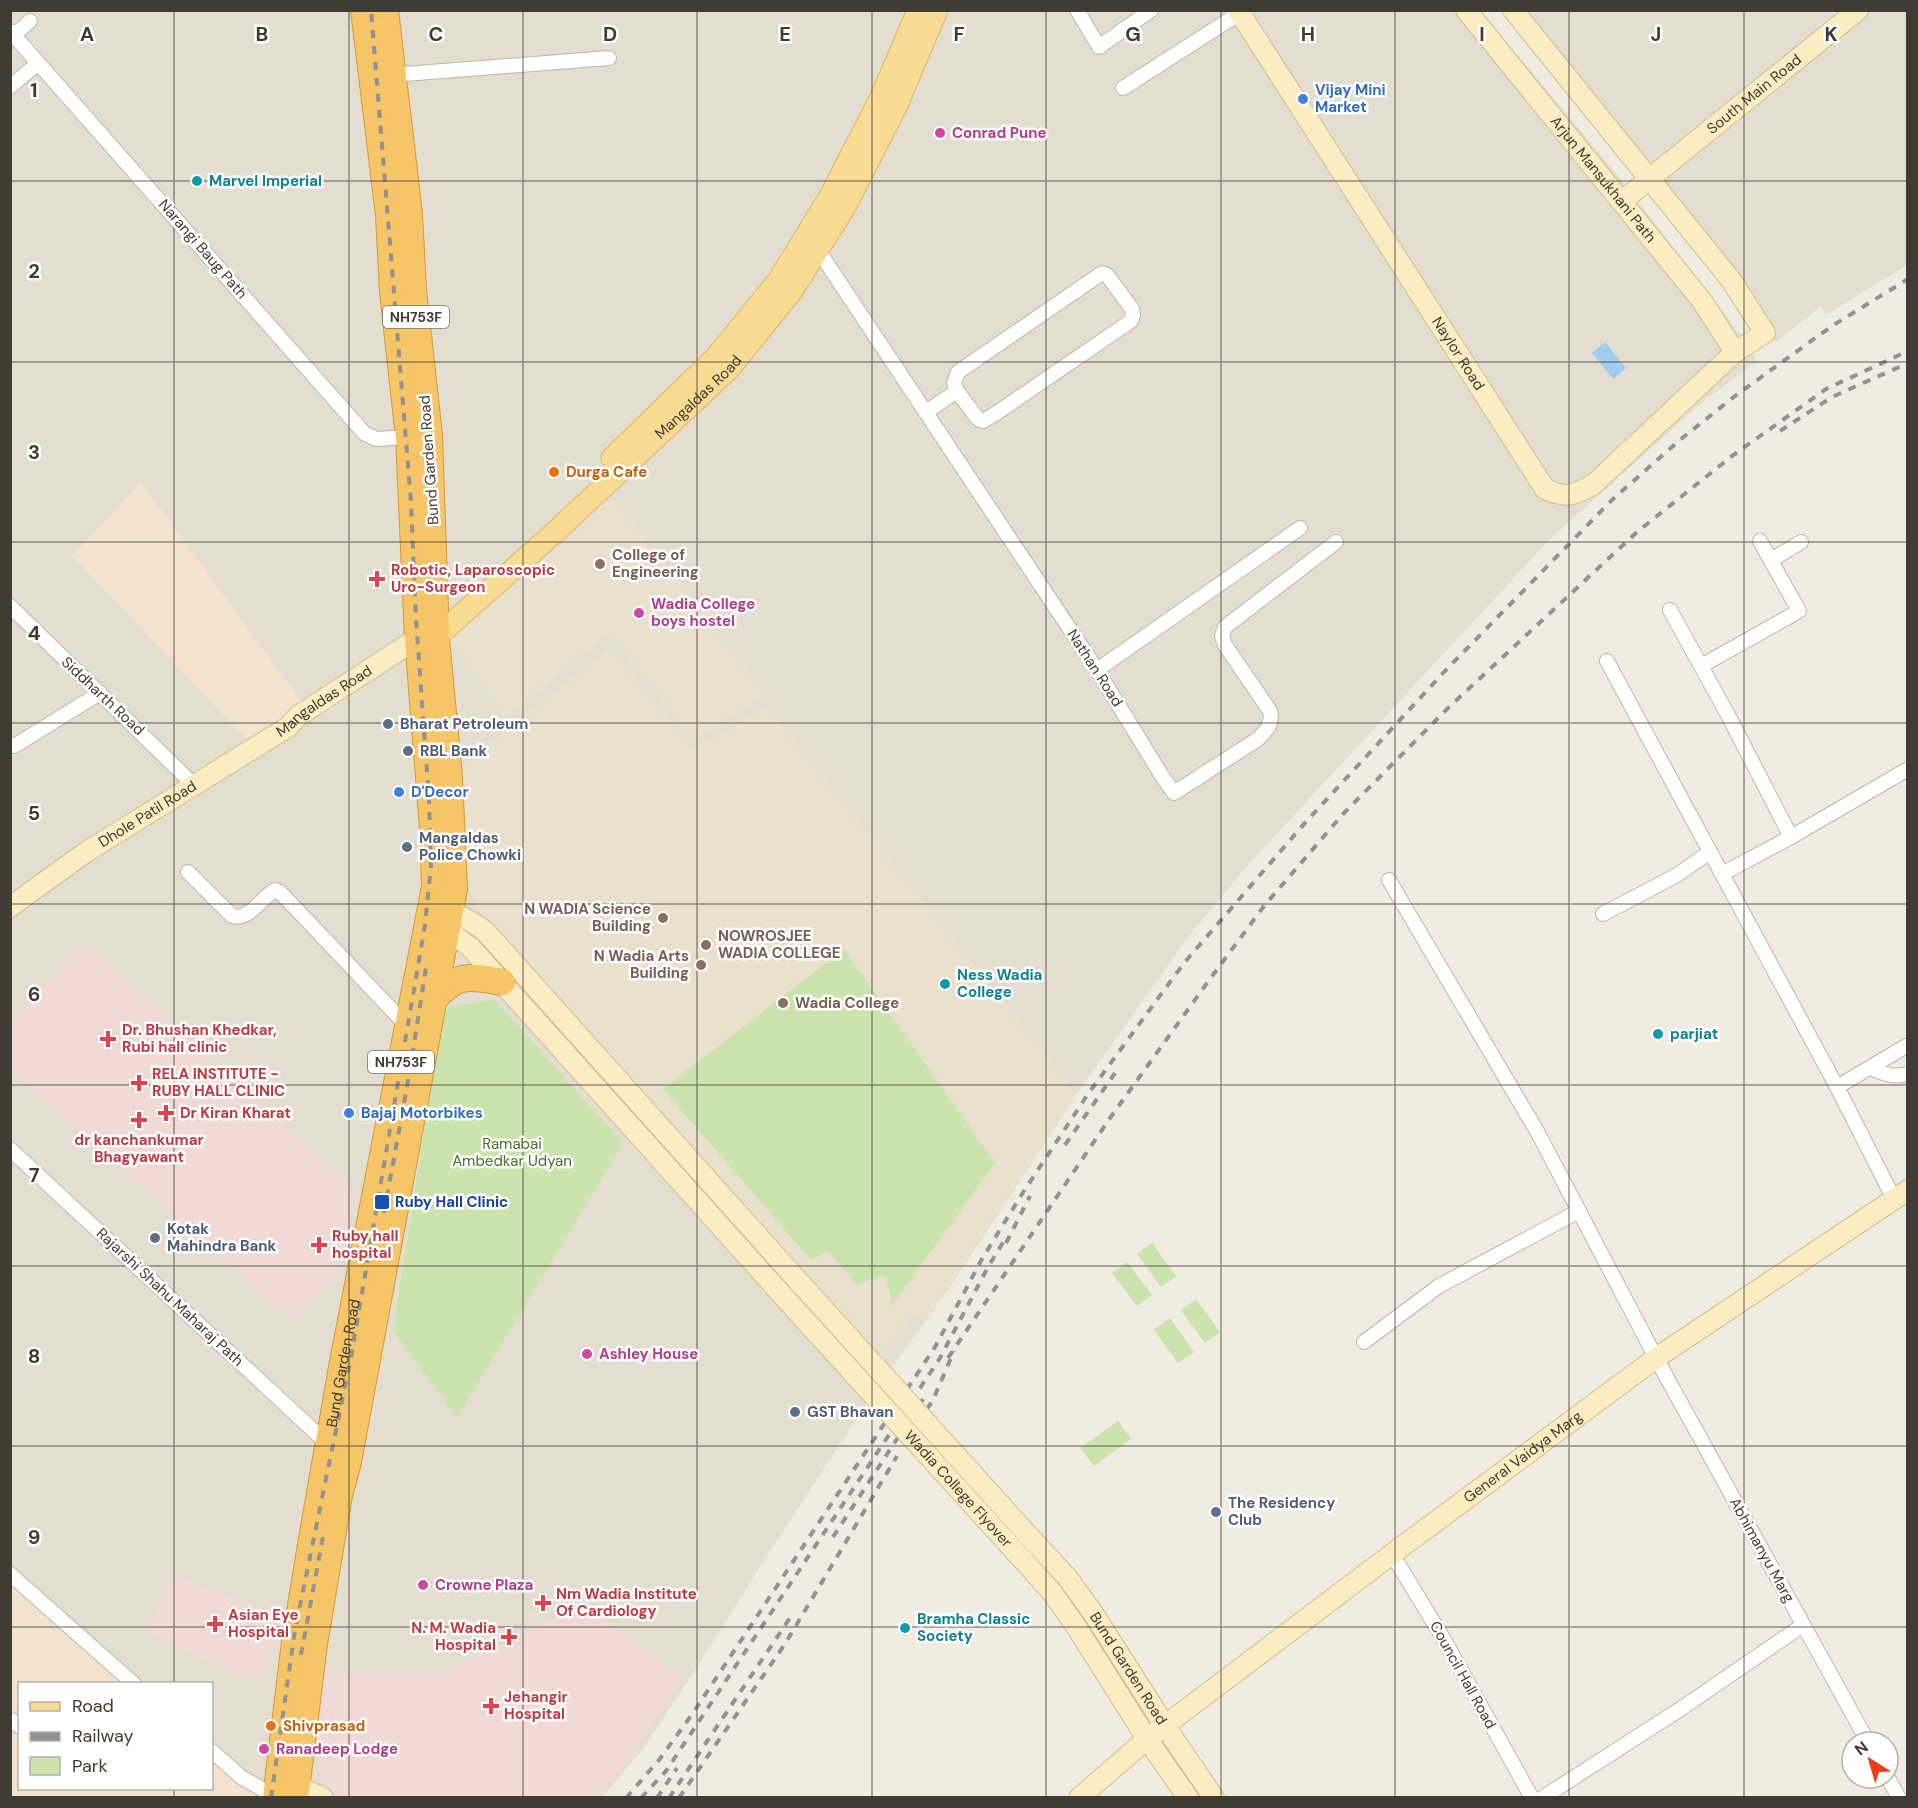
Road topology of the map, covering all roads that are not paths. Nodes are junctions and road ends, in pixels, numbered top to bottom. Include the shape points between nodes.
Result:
1 (364, 10) edge
2 (385, 10) edge
3 (918, 10) edge
4 (937, 10) edge
5 (1077, 10) edge
6 (1151, 10) edge
7 (1466, 10) edge
8 (1513, 10) edge
9 (1858, 10) edge
10 (1239, 12) edge
11 (30, 21) dead end
12 (12, 33) edge
13 (609, 58) dead end
14 (38, 63) junction
15 (392, 75) junction
16 (10, 87) edge
17 (1123, 88) dead end
18 (1649, 179) junction
19 (1622, 201) junction
20 (810, 246) junction
21 (1735, 352) junction
22 (957, 391) junction
23 (926, 412) junction
24 (409, 437) junction
25 (1300, 528) dead end
26 (1760, 541) dead end
27 (1336, 542) dead end
28 (1801, 542) dead end
29 (1771, 560) junction
30 (10, 606) edge
31 (1670, 610) dead end
32 (427, 638) junction
33 (1606, 660) dead end
34 (1701, 666) junction
35 (1097, 670) junction
36 (100, 693) junction
37 (288, 727) joint
38 (14, 746) dead end
39 (1907, 772) edge
40 (195, 786) junction
41 (1791, 837) junction
42 (1710, 852) junction
43 (188, 872) dead end
44 (1722, 874) junction
45 (1389, 880) dead end
46 (10, 907) edge
47 (1603, 914) dead end
48 (439, 922) junction
49 (502, 982) junction
50 (433, 1000) junction
51 (417, 1028) junction
52 (1908, 1045) edge
53 (1871, 1068) junction
54 (1908, 1074) edge
55 (1837, 1087) junction
56 (10, 1149) edge
57 (1901, 1195) edge
58 (1579, 1211) junction
59 (1364, 1342) dead end
60 (1656, 1358) junction
61 (329, 1445) junction
62 (1037, 1545) joint
63 (1392, 1554) junction
64 (1022, 1559) joint
65 (10, 1574) edge
66 (1803, 1625) junction
67 (133, 1682) edge
68 (1165, 1726) junction
69 (1861, 1730) edge
70 (1147, 1739) junction
71 (213, 1753) edge
72 (284, 1793) edge
73 (323, 1797) edge
74 (1079, 1797) edge
75 (1188, 1797) edge
76 (1214, 1797) edge
77 (1532, 1797) edge
78 (1542, 1797) edge

1 - 24 highway, Bund Garden Road / NH753F via 389,215
2 - 15 highway, Bund Garden Road / NH753F
3 - 20 main road, Mangaldas Road
4 - 20 main road, Mangaldas Road via 897,105 845,207
5 - 6 street via 1099,47
7 - 19 main road, Arjun Mansukhani Path
8 - 18 main road
9 - 18 main road, South Main Road
10 - 17 street
10 - 21 main road, Naylor Road via 1545,489 1558,495 1576,495 1594,484
11 - 12 street
12 - 14 street, Narangi Baug Path
13 - 15 street
14 - 16 street
14 - 24 street, Narangi Baug Path via 364,433 376,439
15 - 32 highway, Bund Garden Road / NH753F via 429,435 434,535
18 - 19 main road, South Main Road
18 - 21 main road, Naylor Road via 1731,280 1765,333
19 - 21 main road, Arjun Mansukhani Path via 1702,301
20 - 23 street, Nathan Road
20 - 32 main road, Mangaldas Road via 716,357
22 - 22 street via 955,377 963,368 1097,275 1107,274 1132,309 1131,321 983,421
22 - 23 street
23 - 35 street, Nathan Road
24 - 32 highway, Bund Garden Road / NH753F
25 - 35 street
26 - 29 street
27 - 35 street, Nathan Road via 1225,627 1225,645 1270,711 1272,720 1258,739 1174,793
28 - 29 street
29 - 34 street via 1799,611
30 - 36 street, Siddharth Road
31 - 34 street
32 - 37 main road, Mangaldas Road via 304,725
32 - 48 highway, Bund Garden Road / NH753F
33 - 42 street
34 - 41 street
36 - 38 street
36 - 40 street, Siddharth Road
37 - 40 main road, Dhole Patil Road
39 - 41 street
40 - 46 main road, Dhole Patil Road via 86,852
41 - 44 street
42 - 44 street
42 - 47 street via 1668,880
43 - 51 street via 238,918 275,890 281,893
44 - 55 street
45 - 58 street, Abhimanyu Marg via 1538,1133
48 - 49 main road via 470,946
48 - 50 highway, Bund Garden Road / NH753F
48 - 51 highway, Bund Garden Road / NH753F
48 - 62 main road, Wadia College Flyover, bridge via 467,918 486,932
49 - 50 highway via 460,979 446,985
49 - 64 main road, Wadia College Flyover, bridge
50 - 51 highway, Bund Garden Road / NH753F
51 - 61 highway, Bund Garden Road / NH753F
51 - 72 highway, Bund Garden Road / NH753F via 350,1450
52 - 53 street
53 - 54 street via 1898,1077
53 - 55 street
55 - 57 street
56 - 61 street, Rajarshi Shahu Maharaj Path
57 - 60 main road, General Vaidya Marg
58 - 59 street via 1439,1286
58 - 60 street, Abhimanyu Marg
60 - 63 main road, General Vaidya Marg
60 - 66 street, Abhimanyu Marg
61 - 72 highway, Bund Garden Road / NH753F via 295,1642
62 - 68 main road, Bund Garden Road via 1093,1613
63 - 68 main road, General Vaidya Marg
63 - 77 street, Council Hall Road
64 - 70 main road, Bund Garden Road via 1076,1625
65 - 67 street
66 - 69 street, Abhimanyu Marg
66 - 78 street
68 - 70 main road, General Vaidya Marg
68 - 76 main road, Bund Garden Road
70 - 74 main road, General Vaidya Marg
70 - 75 main road, Bund Garden Road
71 - 72 street via 241,1777
72 - 73 main road

